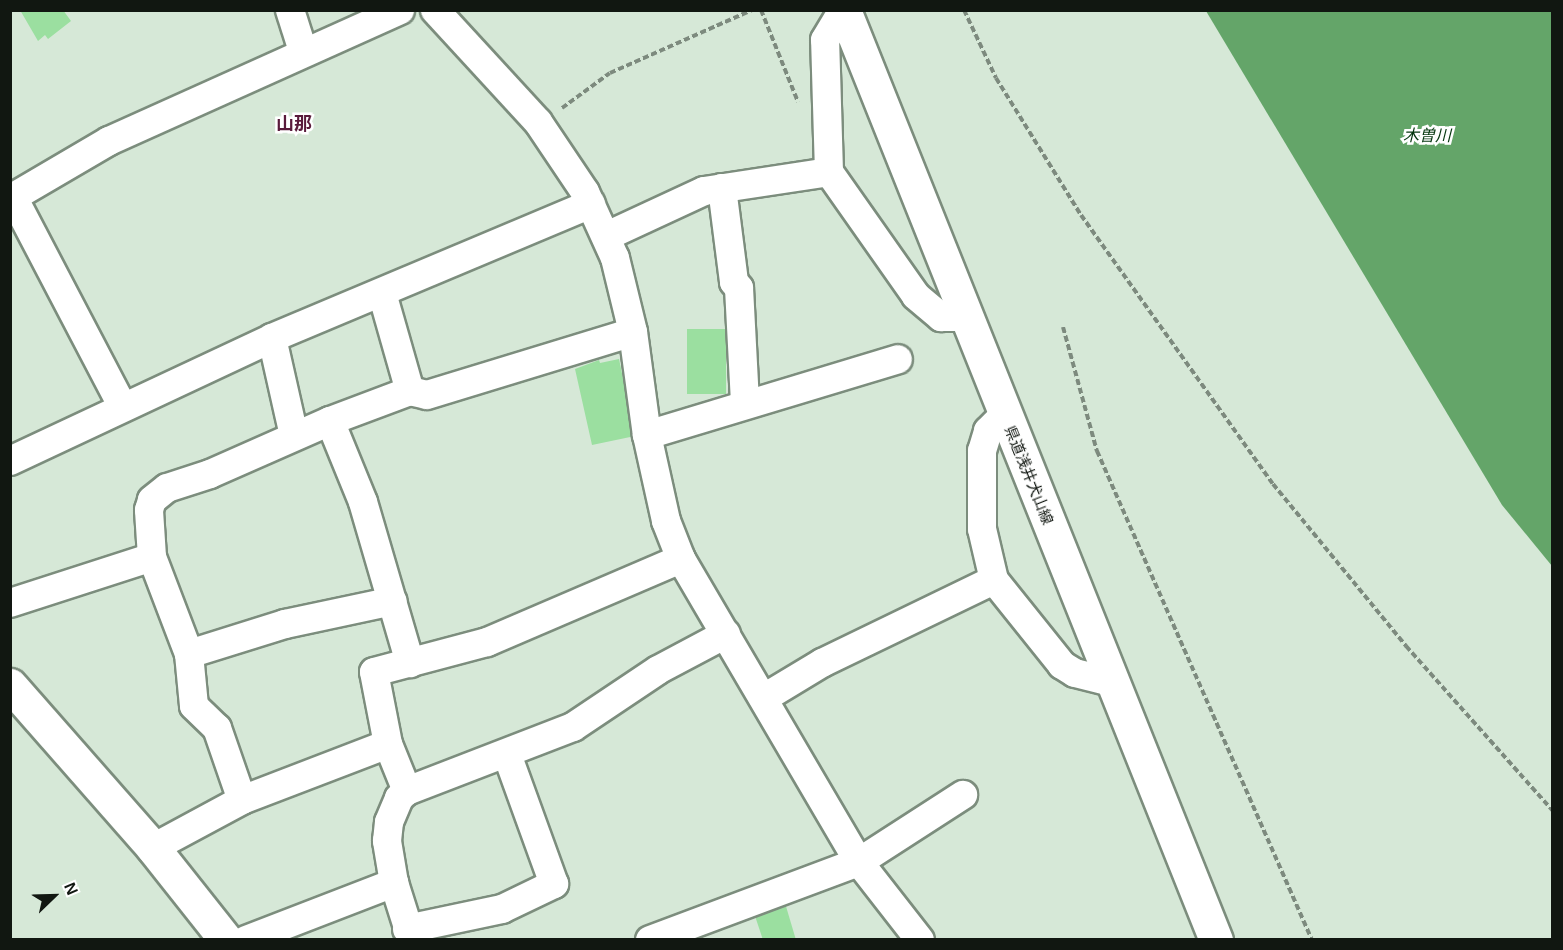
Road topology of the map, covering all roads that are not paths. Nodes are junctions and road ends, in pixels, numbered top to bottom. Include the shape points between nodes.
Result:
1 (290, 10) edge
2 (400, 10) edge
3 (435, 10) edge
4 (843, 10) edge
5 (303, 51) junction
6 (829, 172) junction
7 (722, 188) junction
8 (12, 198) edge
9 (591, 204) junction
10 (607, 236) junction
11 (382, 293) junction
12 (965, 317) junction
13 (633, 332) junction
14 (272, 338) junction
15 (898, 359) dead end
16 (410, 391) junction
17 (745, 404) junction
18 (123, 407) junction
19 (1005, 415) junction
20 (330, 420) junction
21 (647, 435) junction
22 (294, 436) junction
23 (10, 461) edge
24 (152, 557) junction
25 (681, 559) junction
26 (994, 580) junction
27 (393, 601) junction
28 (10, 603) edge
29 (726, 634) junction
30 (189, 654) junction
31 (410, 663) junction
32 (1112, 682) junction
33 (10, 685) edge
34 (764, 698) junction
35 (388, 744) junction
36 (507, 754) junction
37 (407, 791) junction
38 (963, 795) dead end
39 (242, 800) junction
40 (153, 848) junction
41 (860, 862) junction
42 (394, 883) junction
43 (410, 934) edge
44 (226, 939) edge
45 (246, 939) edge
46 (650, 939) edge
47 (920, 939) edge
48 (1216, 939) edge

1 - 5 street
2 - 5 street
3 - 9 street via 538,122
4 - 6 street via 825,40 823,56
4 - 12 main road, 県道浅井犬山線
5 - 8 street via 109,141
6 - 7 street
6 - 12 street via 916,296 941,317
7 - 10 street via 664,207
7 - 17 street via 734,282 739,288
8 - 18 street
9 - 10 street
9 - 11 street
10 - 13 street
11 - 14 street
11 - 16 street
12 - 19 main road, 県道浅井犬山線
13 - 16 street via 428,395
13 - 21 street
14 - 18 street
14 - 22 street
15 - 17 street
16 - 20 street
17 - 21 street
18 - 23 street
19 - 26 street via 988,431 982,451 982,529
19 - 32 main road, 県道浅井犬山線
20 - 22 street
20 - 27 street via 363,502
21 - 25 street via 666,521
22 - 24 street via 160,493 148,510
24 - 28 street
24 - 30 street
25 - 29 street
25 - 31 street via 487,642
26 - 32 street via 1062,665 1075,673
26 - 34 street via 822,663
27 - 30 street via 285,624
27 - 31 street
29 - 34 street
29 - 36 street via 658,670 573,727
30 - 39 street via 194,706 217,728
31 - 35 street via 374,672
32 - 48 main road, 県道浅井犬山線
33 - 40 main road
34 - 41 street
35 - 37 street
35 - 39 street
36 - 37 street
36 - 43 street via 554,884 502,909
37 - 42 street via 395,805 387,832
38 - 41 street
39 - 40 street
40 - 44 main road
41 - 46 street
41 - 47 street
42 - 43 street
42 - 45 street

